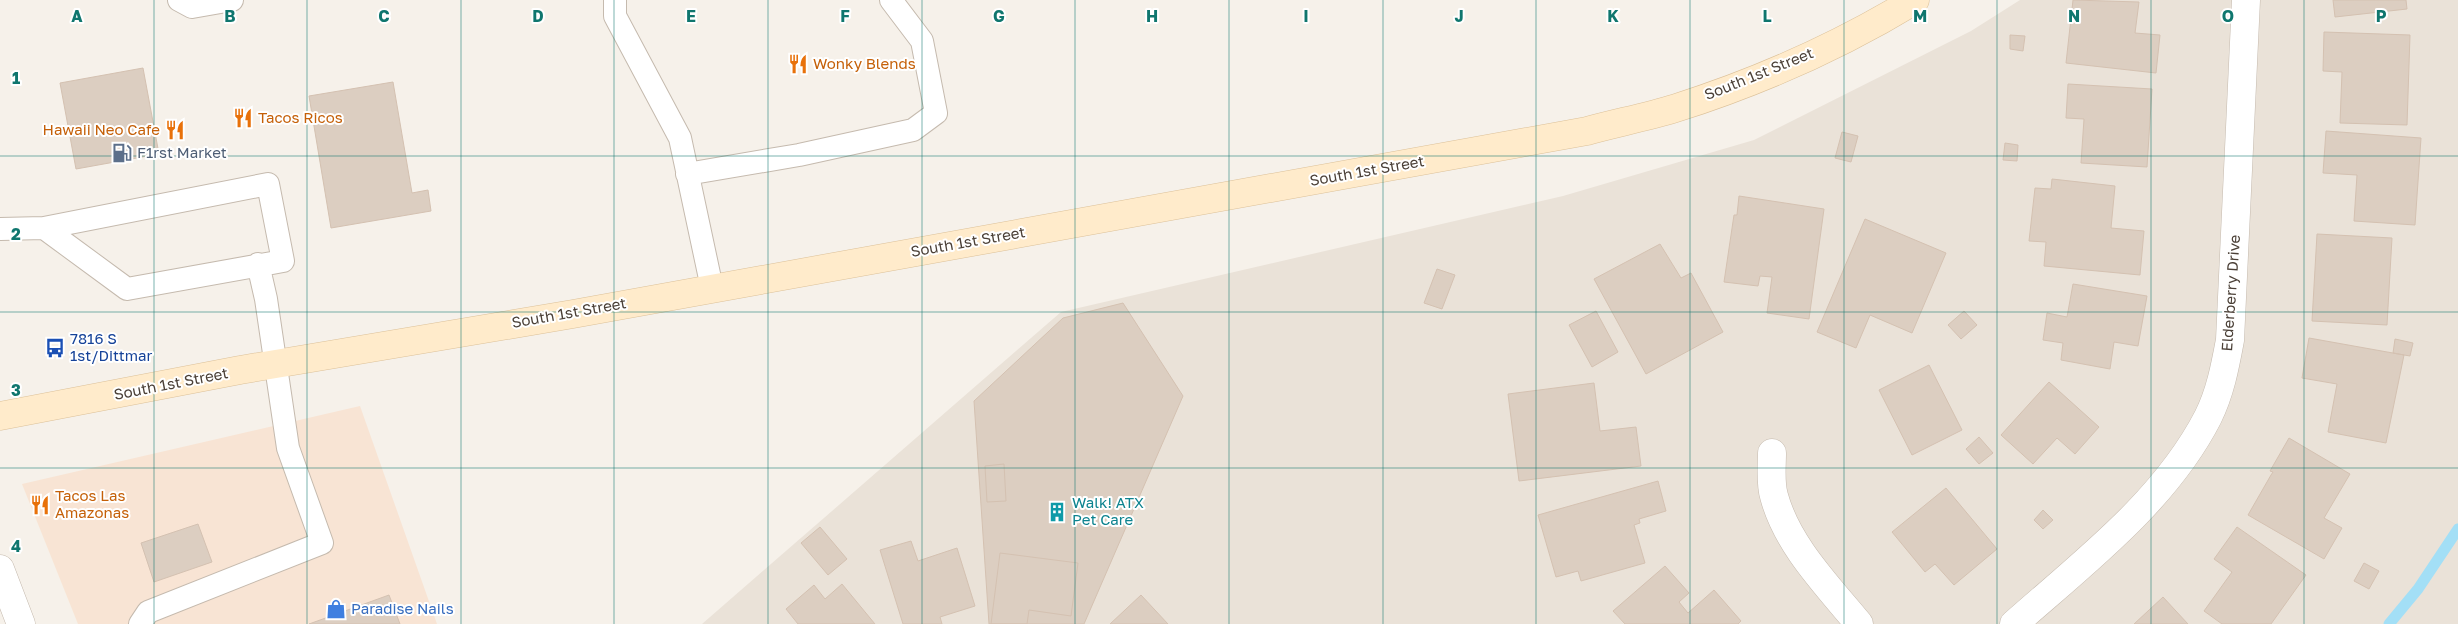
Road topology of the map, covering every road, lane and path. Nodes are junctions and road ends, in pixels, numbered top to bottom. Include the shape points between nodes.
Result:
1 (179, 0) edge
2 (232, 0) edge
3 (615, 0) edge
4 (891, 0) edge
5 (1915, 0) edge
6 (2246, 0) edge
7 (687, 174) junction
8 (44, 228) junction
9 (0, 230) edge
10 (258, 264) junction
11 (712, 288) junction
12 (274, 364) junction
13 (0, 416) edge
14 (1772, 453) dead end
15 (0, 569) edge
16 (21, 624) edge
17 (140, 624) edge
18 (1859, 624) edge
19 (2014, 624) edge

1 - 2 lane via 192,7
3 - 7 lane via 615,16 680,138
4 - 7 lane via 922,41 936,113 914,130 799,155
5 - 11 main road, South 1st Street via 1882,20 1771,72 1676,108 1587,131
6 - 19 street, Elderberry Drive via 2230,340 2222,382 2208,417 2179,464 2149,499
7 - 11 lane
8 - 9 lane
8 - 10 lane via 127,289
8 - 10 lane via 268,184 283,261
10 - 12 lane
11 - 12 main road, South 1st Street
12 - 13 main road, South 1st Street
12 - 17 lane via 288,448 322,544 148,612
14 - 18 street via 1773,495 1788,529 1808,562
15 - 16 street

